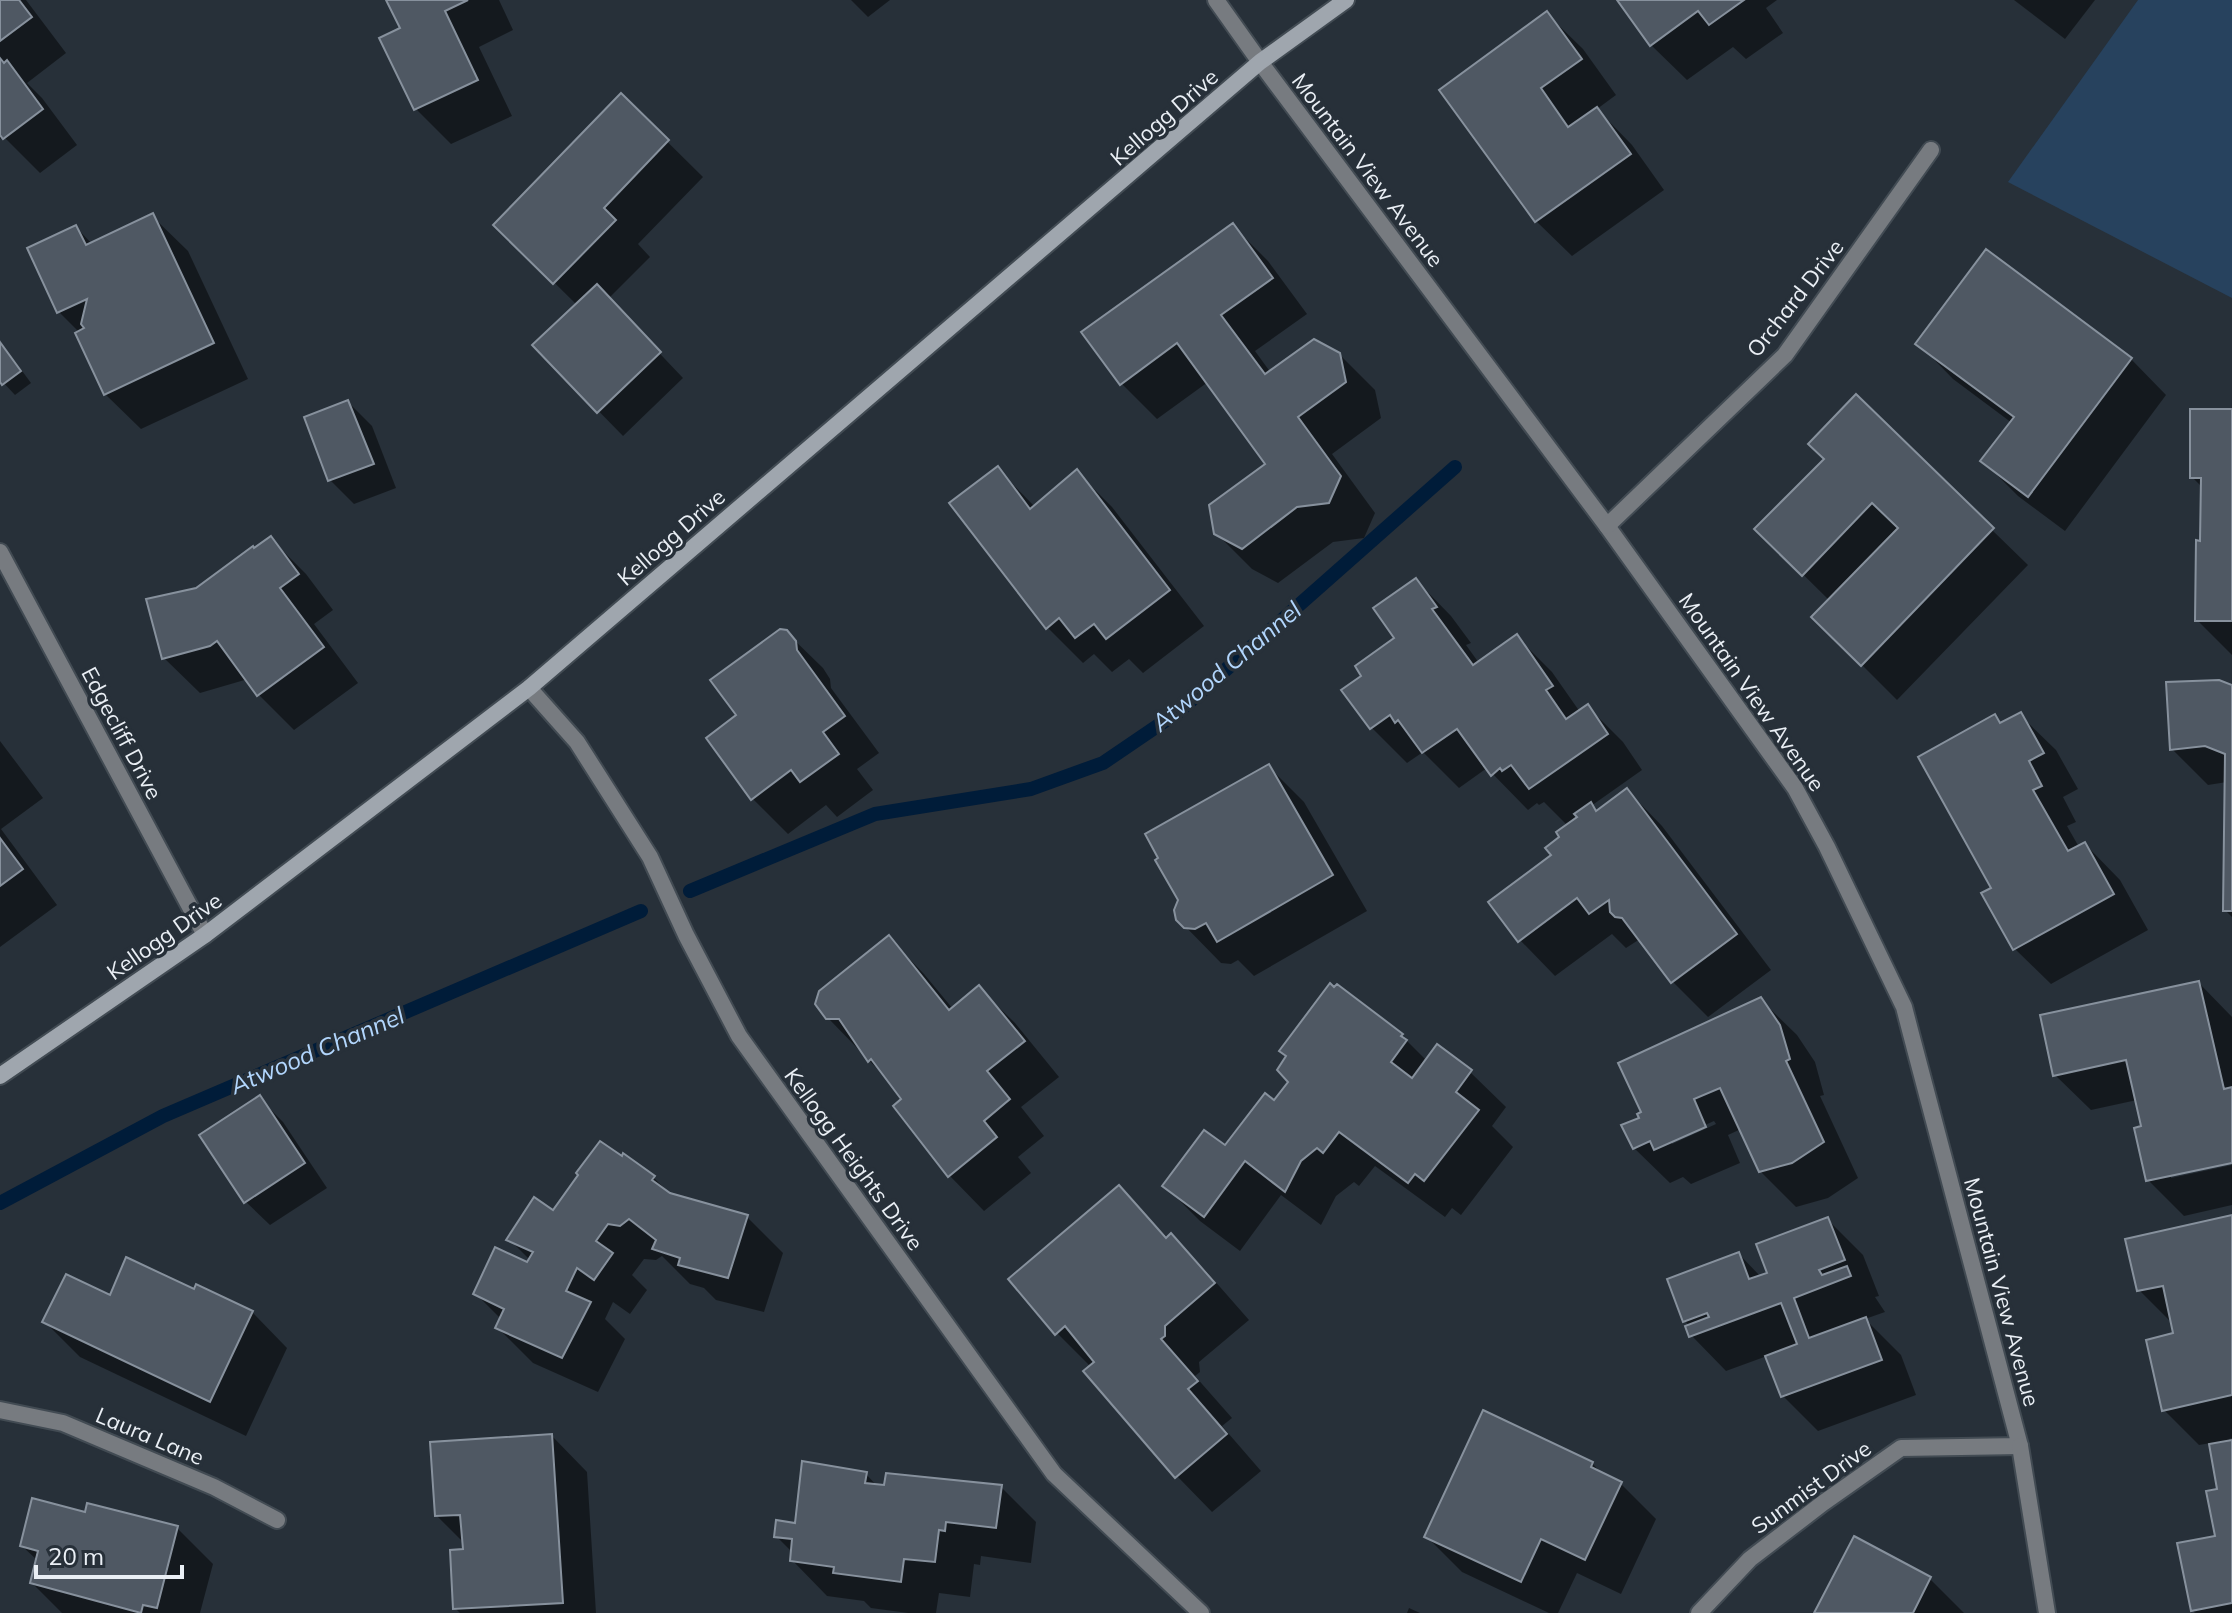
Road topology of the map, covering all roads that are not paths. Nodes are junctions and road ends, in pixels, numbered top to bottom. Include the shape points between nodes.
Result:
1 (1216, 0) edge
2 (1346, 0) edge
3 (1260, 62) junction
4 (1931, 150) dead end
5 (1607, 526) junction
6 (0, 552) edge
7 (529, 688) junction
8 (205, 935) junction
9 (0, 1076) edge
10 (0, 1410) edge
11 (2020, 1446) junction
12 (277, 1520) dead end
13 (1201, 1613) edge
14 (1699, 1613) edge
15 (2047, 1613) edge

1 - 3 street, Mountain View Avenue
2 - 3 main road, Kellogg Drive
3 - 5 street, Mountain View Avenue
3 - 7 main road, Kellogg Drive
4 - 5 street, Orchard Drive via 1785,355
5 - 11 street, Mountain View Avenue via 1795,788 1904,1007
6 - 8 street, Edgecliff Drive
7 - 8 main road, Kellogg Drive
7 - 13 street, Kellogg Heights Drive via 577,742 650,857 739,1036 1054,1474
8 - 9 main road, Kellogg Drive
10 - 12 street, Laura Lane via 63,1423 214,1487
11 - 14 street, Sunmist Drive via 1901,1448 1750,1559
11 - 15 street, Mountain View Avenue

